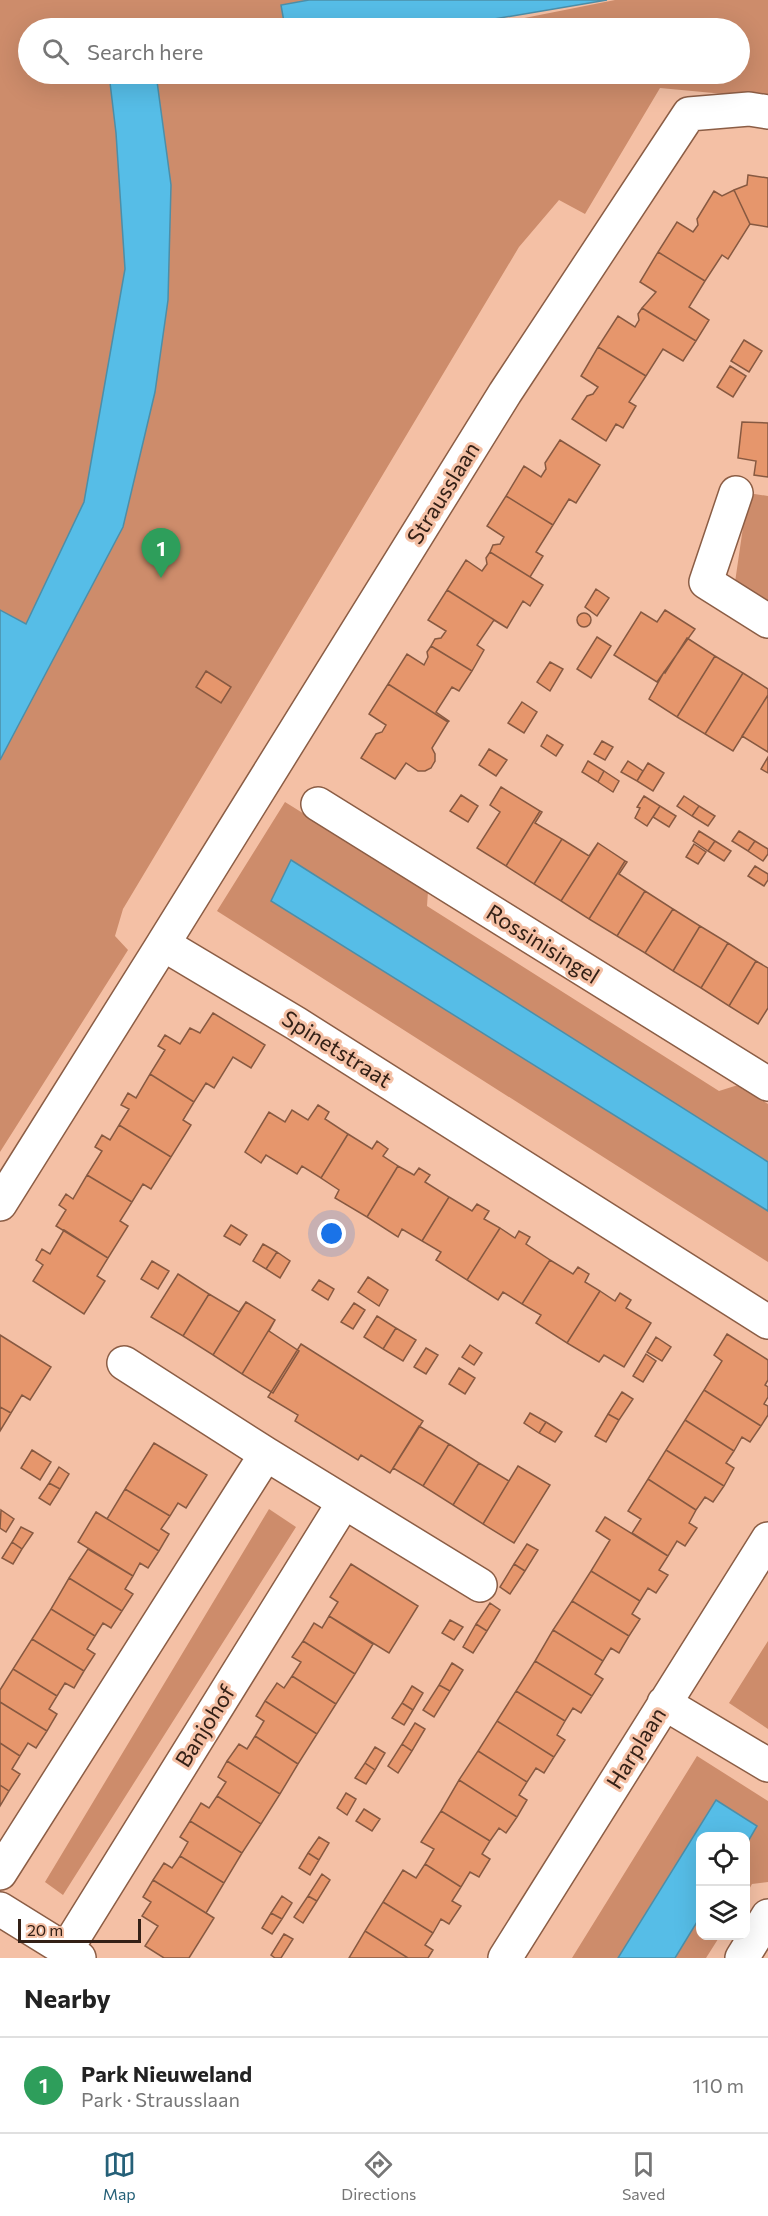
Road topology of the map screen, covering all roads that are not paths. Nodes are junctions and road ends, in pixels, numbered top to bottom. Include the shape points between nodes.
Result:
1 (768, 112) edge
2 (736, 493) dead end
3 (768, 621) edge
4 (318, 804) dead end
5 (163, 944) junction
6 (768, 1084) edge
7 (0, 1204) edge
8 (768, 1322) edge
9 (124, 1363) dead end
10 (266, 1454) junction
11 (344, 1503) junction
12 (768, 1539) edge
13 (480, 1585) dead end
14 (664, 1703) junction
15 (768, 1766) edge
16 (0, 1872) edge
17 (768, 1916) edge
18 (4, 1921) edge
19 (72, 1954) edge
20 (505, 1958) edge
21 (742, 1958) edge

1 - 5 street, Strausslaan via 749,109 689,114 505,393
2 - 3 street via 706,582
4 - 6 street, Rossinisingel
5 - 7 street
5 - 8 street, Spinetstraat
9 - 10 street
10 - 11 street
10 - 16 street
11 - 13 street
11 - 19 street, Banjohof
12 - 14 street, Harplaan
14 - 15 street
14 - 20 street, Harplaan
17 - 21 street
18 - 19 street

